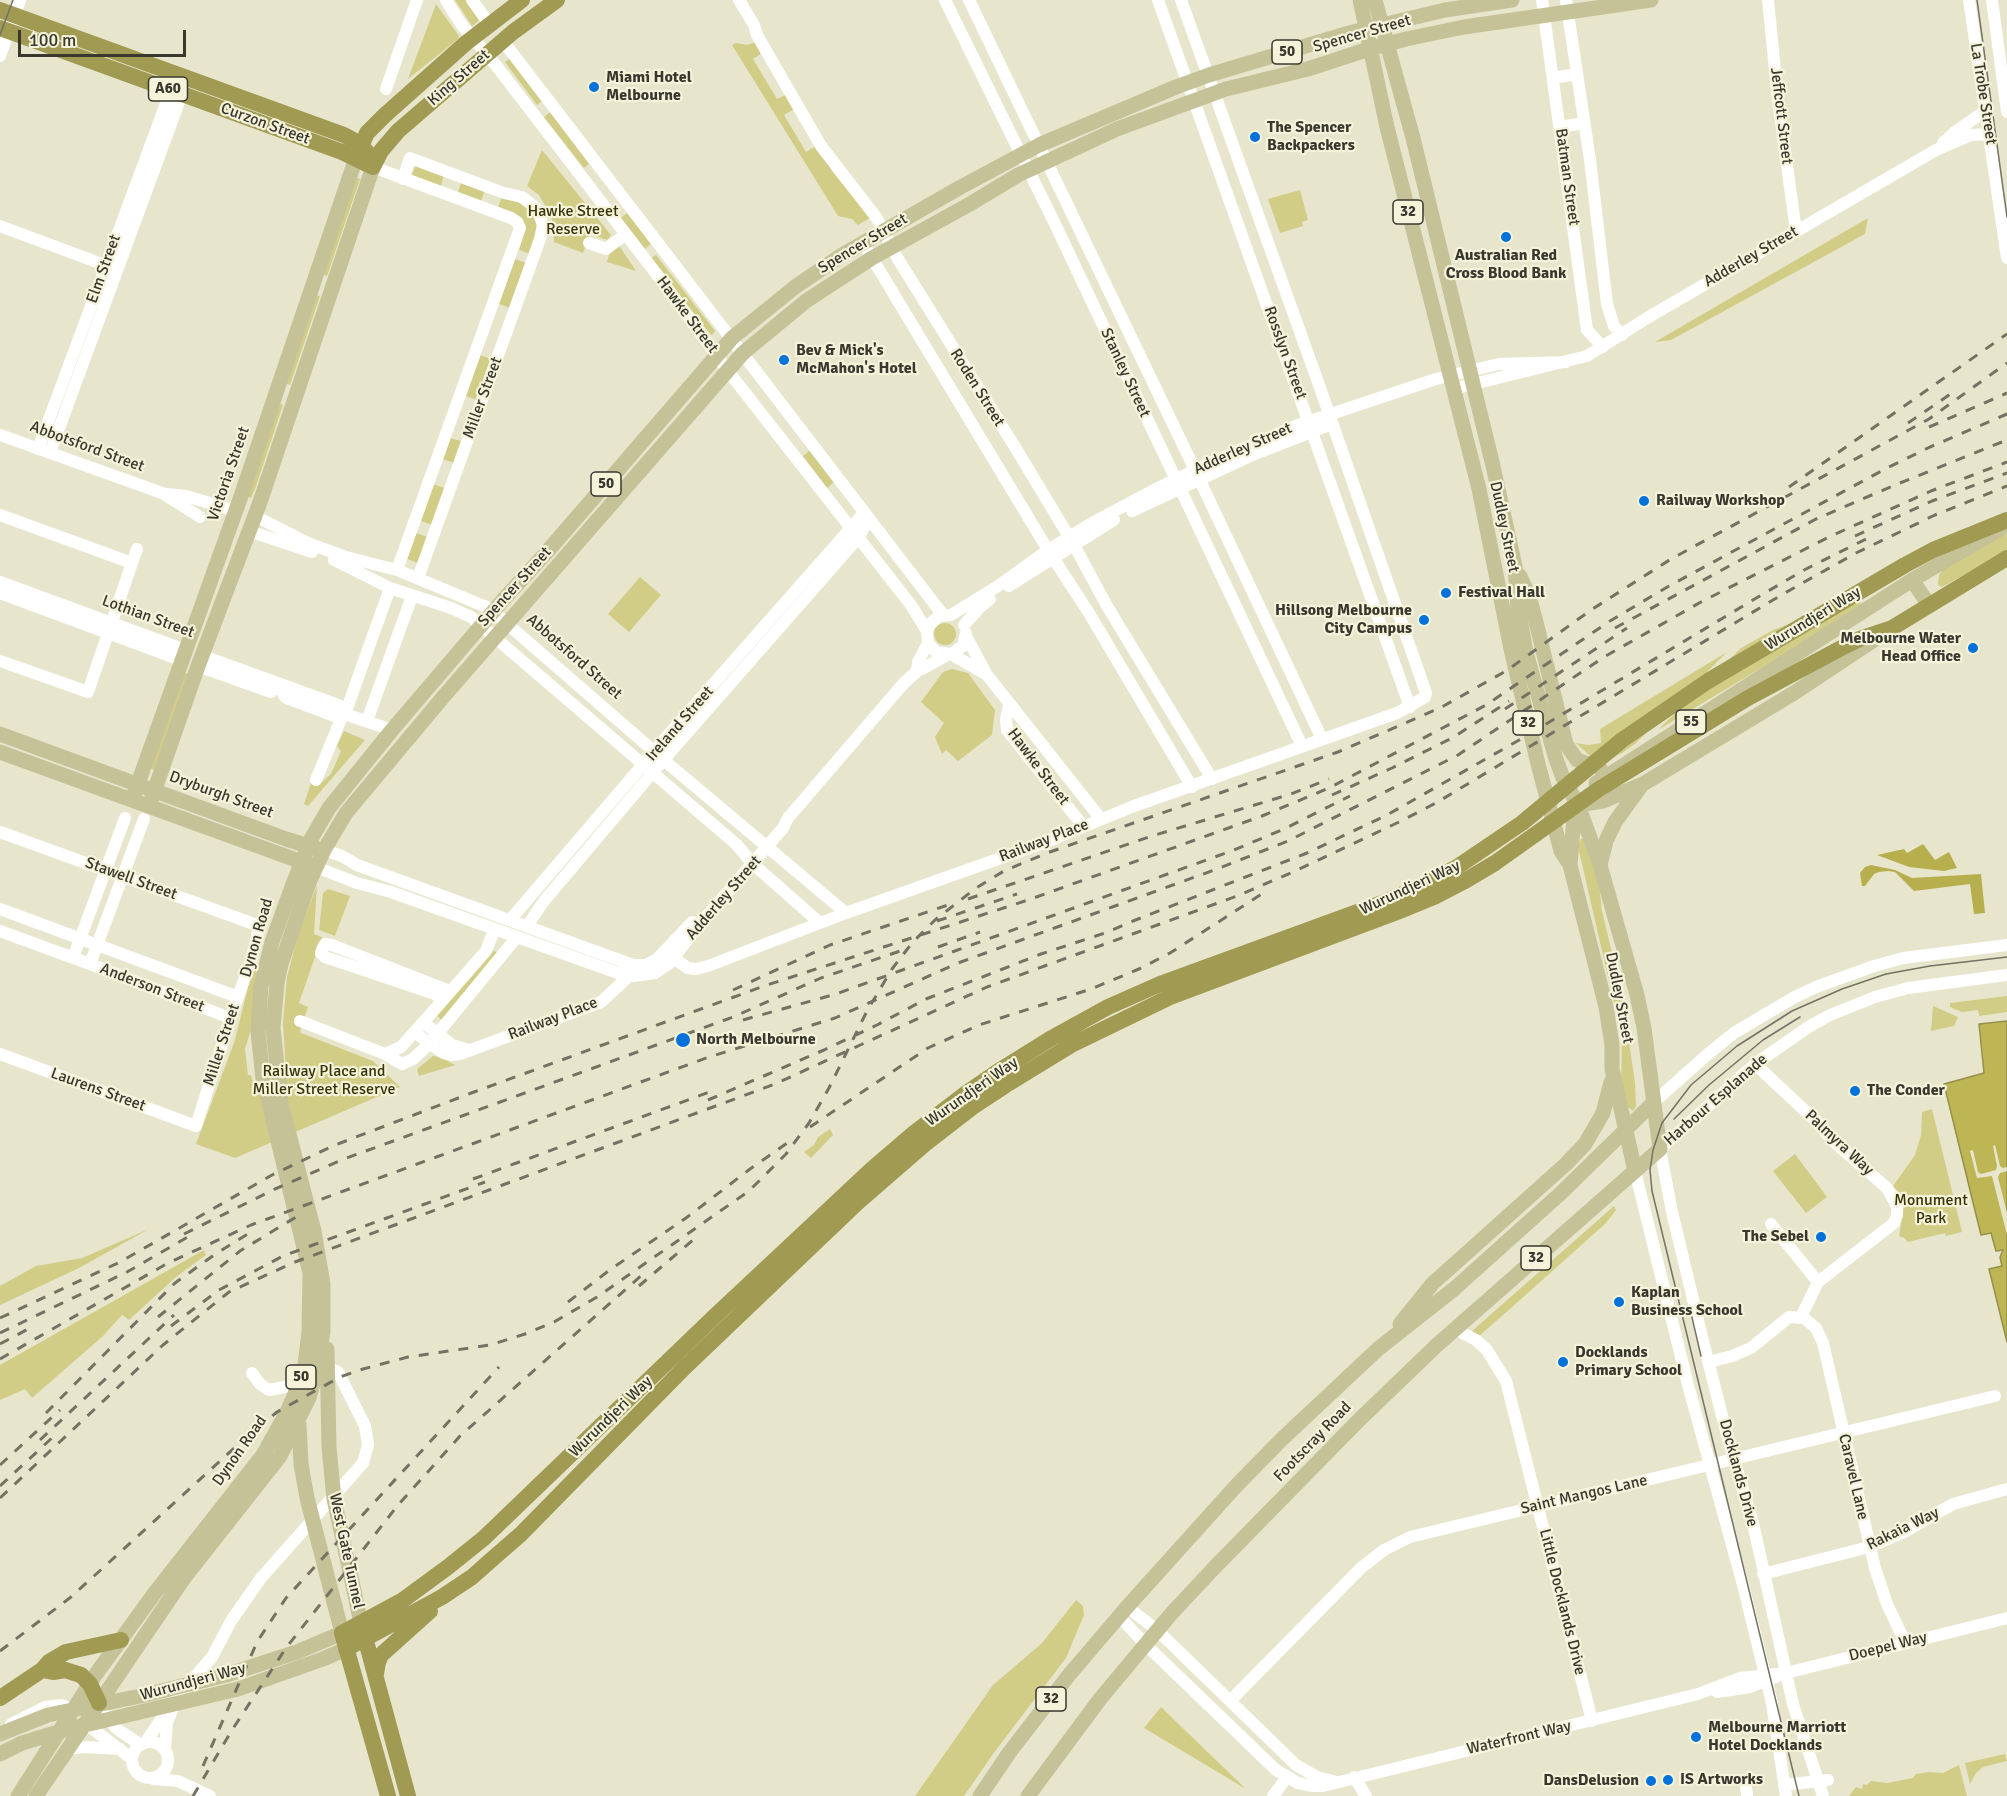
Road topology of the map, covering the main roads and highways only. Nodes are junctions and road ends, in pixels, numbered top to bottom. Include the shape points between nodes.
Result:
1 (522, 0) edge
2 (557, 0) edge
3 (1360, 0) edge
4 (1375, 0) edge
5 (1512, 0) edge
6 (1651, 0) edge
7 (1615, 3) edge
8 (1566, 6) edge
9 (1444, 10) junction
10 (9, 17) edge
11 (490, 25) junction
12 (1383, 25) junction
13 (1365, 29) junction
14 (1449, 30) junction
15 (502, 41) junction
16 (1388, 44) junction
17 (1301, 48) junction
18 (1370, 49) junction
19 (1308, 69) junction
20 (1110, 113) junction
21 (1117, 129) junction
22 (358, 152) junction
23 (374, 164) junction
24 (959, 188) junction
25 (970, 204) junction
26 (313, 284) junction
27 (331, 290) junction
28 (276, 392) junction
29 (294, 398) junction
30 (656, 427) junction
31 (668, 438) junction
32 (583, 511) junction
33 (233, 518) junction
34 (2007, 520) edge
35 (596, 522) junction
36 (252, 524) junction
37 (2007, 526) edge
38 (546, 553) junction
39 (2007, 558) edge
40 (559, 564) junction
41 (1515, 566) junction
42 (1912, 580) junction
43 (207, 592) junction
44 (224, 598) junction
45 (1929, 605) junction
46 (1892, 628) junction
47 (183, 655) junction
48 (200, 661) junction
49 (431, 685) junction
50 (444, 696) junction
51 (0, 734) edge
52 (15, 739) junction
53 (4, 754) edge
54 (1615, 770) junction
55 (137, 784) junction
56 (1643, 784) junction
57 (1543, 785) junction
58 (154, 790) junction
59 (132, 800) junction
60 (1578, 805) junction
61 (146, 812) junction
62 (308, 846) junction
63 (324, 850) junction
64 (308, 864) junction
65 (1570, 865) junction
66 (1600, 865) junction
67 (1612, 1069) junction
68 (271, 1083) junction
69 (1654, 1102) junction
70 (1626, 1131) junction
71 (1635, 1171) junction
72 (324, 1301) junction
73 (1378, 1349) junction
74 (304, 1365) junction
75 (299, 1422) junction
76 (453, 1591) junction
77 (363, 1631) junction
78 (121, 1640) junction
79 (344, 1641) junction
80 (42, 1670) junction
81 (90, 1684) junction
82 (377, 1684) junction
83 (0, 1698) edge
84 (99, 1703) junction
85 (73, 1711) junction
86 (85, 1723) junction
87 (0, 1733) edge
88 (0, 1754) edge
89 (22, 1790) edge
90 (39, 1792) edge
91 (388, 1796) edge
92 (408, 1796) edge
93 (980, 1796) edge
94 (1028, 1796) edge

1 - 11 highway, King Street
2 - 15 highway, King Street
3 - 13 main road, Dudley Street / 32
4 - 12 main road, Dudley Street / 32
5 - 9 main road, Spencer Street / 50
6 - 7 main road, Spencer Street / 50
7 - 8 main road, Spencer Street / 50
8 - 14 main road, Spencer Street / 50 via 1545,16
9 - 12 main road, Spencer Street / 50
9 - 14 main road
10 - 22 highway, Curzon Street / A60 via 82,49 218,99 287,123 344,135
11 - 15 highway, Hawke Street
11 - 22 highway, King Street via 384,115 367,133
12 - 13 main road, Spencer Street / 50
12 - 16 main road, Dudley Street / 32
13 - 17 main road, Spencer Street / 50
13 - 18 main road, Dudley Street / 32
14 - 16 main road, Spencer Street / 50
15 - 23 highway, King Street via 398,131
16 - 18 main road, Spencer Street / 50
16 - 41 main road, Dudley Street / 32
17 - 19 main road
17 - 20 main road, Spencer Street / 50 via 1209,75
18 - 19 main road, Spencer Street / 50
18 - 57 main road, Dudley Street / 32 via 1479,489
19 - 21 main road, Spencer Street / 50 via 1215,93
20 - 21 main road
20 - 24 main road, Spencer Street / 50
21 - 25 main road, Spencer Street / 50 via 1028,170
22 - 23 highway, Curzon Street
22 - 26 main road, Victoria Street
23 - 27 main road
24 - 25 main road
24 - 30 main road, Spencer Street / 50 via 795,287 732,338
25 - 31 main road, Spencer Street / 50 via 891,246 813,296 743,353
26 - 27 main road
26 - 28 main road, Victoria Street
27 - 29 main road
28 - 29 main road
28 - 33 main road, Victoria Street
29 - 36 main road
30 - 31 main road
30 - 32 main road, Spencer Street / 50
31 - 35 main road, Spencer Street / 50
32 - 35 main road
32 - 38 main road, Spencer Street / 50
33 - 36 main road, Abbotsford Street
33 - 43 main road, Victoria Street
34 - 77 highway, Wurundjeri Way via 1933,550 1671,705 1522,823 1432,881 1160,984 1050,1039 965,1094 863,1177 484,1538
35 - 40 main road, Spencer Street / 50
36 - 44 main road
37 - 42 main road, Wurundjeri Way / 55
38 - 40 main road
38 - 49 main road, Spencer Street / 50
39 - 45 highway, Wurundjeri Way / 55
40 - 50 main road, Spencer Street / 50
41 - 54 main road via 1529,596 1566,744 1581,762
41 - 60 main road, Dudley Street / 32 via 1526,652 1555,756
42 - 45 main road
42 - 54 main road, Wurundjeri Way / 55
43 - 44 main road
43 - 47 main road, Victoria Street
44 - 48 main road
45 - 46 highway, Wurundjeri Way / 55
46 - 56 main road, Wurundjeri Way / 55 via 1794,693
46 - 76 highway, Wurundjeri Way via 1862,638 1748,698 1646,759 1495,863 1445,891 1123,1018 1073,1044 974,1106 857,1203 684,1368 520,1534
47 - 48 main road, Lothian Street
47 - 55 main road, Victoria Street
48 - 58 main road
49 - 50 main road
49 - 62 main road, Spencer Street / 50 via 329,808
50 - 63 main road, Spencer Street / 50 via 346,813
51 - 52 main road, Dryburgh Street
52 - 53 main road
52 - 55 main road, Dryburgh Street
53 - 59 main road, Dryburgh Street
54 - 60 main road, Wurundjeri Way via 1593,786
55 - 58 main road, Dryburgh Street
55 - 59 main road, Victoria Street
56 - 60 main road, 55 via 1603,801
56 - 66 main road via 1615,822
57 - 60 main road
57 - 65 main road, Dudley Street / 32 via 1561,851
58 - 61 main road
58 - 62 main road, Dryburgh Street
59 - 61 main road, Dryburgh Street
60 - 65 main road
60 - 66 main road, Dudley Street / 32
61 - 64 main road, Dryburgh Street
62 - 63 main road, Dryburgh Street
62 - 64 main road, Spencer Street / 50
63 - 64 main road, Spencer Street / 50
64 - 68 main road, Dynon Road / 50 via 272,942 261,986 258,1032
65 - 67 main road, Dudley Street / 32 via 1607,1011
66 - 69 main road, Dudley Street / 32 via 1639,1003
67 - 70 main road, Dudley Street
67 - 73 main road, Footscray Road / 32 via 1603,1113 1585,1144 1433,1283
68 - 72 main road, Dynon Road / 50 via 314,1231
68 - 74 main road, Dynon Road / 50 via 310,1273 310,1322
69 - 70 main road, Footscray Road
69 - 71 main road, Footscray Road / 32 via 1660,1149
70 - 71 main road, Dudley Street
70 - 73 main road, Footscray Road via 1454,1289
71 - 94 main road, Footscray Road / 32 via 1455,1329 1214,1568 1145,1644
72 - 75 main road, Dynon Road / 50 via 316,1373
72 - 77 main road, West Gate Tunnel via 332,1484
73 - 93 main road, Footscray Road / 32 via 1236,1486 1123,1612 1045,1707
74 - 75 main road, West Gate Tunnel
74 - 78 main road, Dynon Road / 50 via 294,1399 269,1446
75 - 79 main road, West Gate Tunnel via 307,1498
75 - 84 main road, Dynon Road / 50 via 272,1467 202,1553
76 - 77 highway, Wurundjeri Way
76 - 82 highway via 381,1655 376,1669
77 - 79 highway, Wurundjeri Way
77 - 82 highway, West Gate Tunnel
78 - 80 highway via 66,1652
78 - 81 main road, Dynon Road / 50
79 - 87 main road, Wurundjeri Way via 226,1675 48,1715
79 - 88 main road, Wurundjeri Way via 315,1662 238,1689 68,1729
79 - 91 highway, West Gate Tunnel
80 - 81 highway via 76,1673
80 - 83 highway
81 - 84 highway
81 - 85 main road, Dynon Road / 50
82 - 92 highway, West Gate Tunnel
84 - 86 main road, Dynon Road / 50
85 - 86 main road
85 - 89 main road, Dynon Road / 50
86 - 90 main road, Dynon Road / 50

